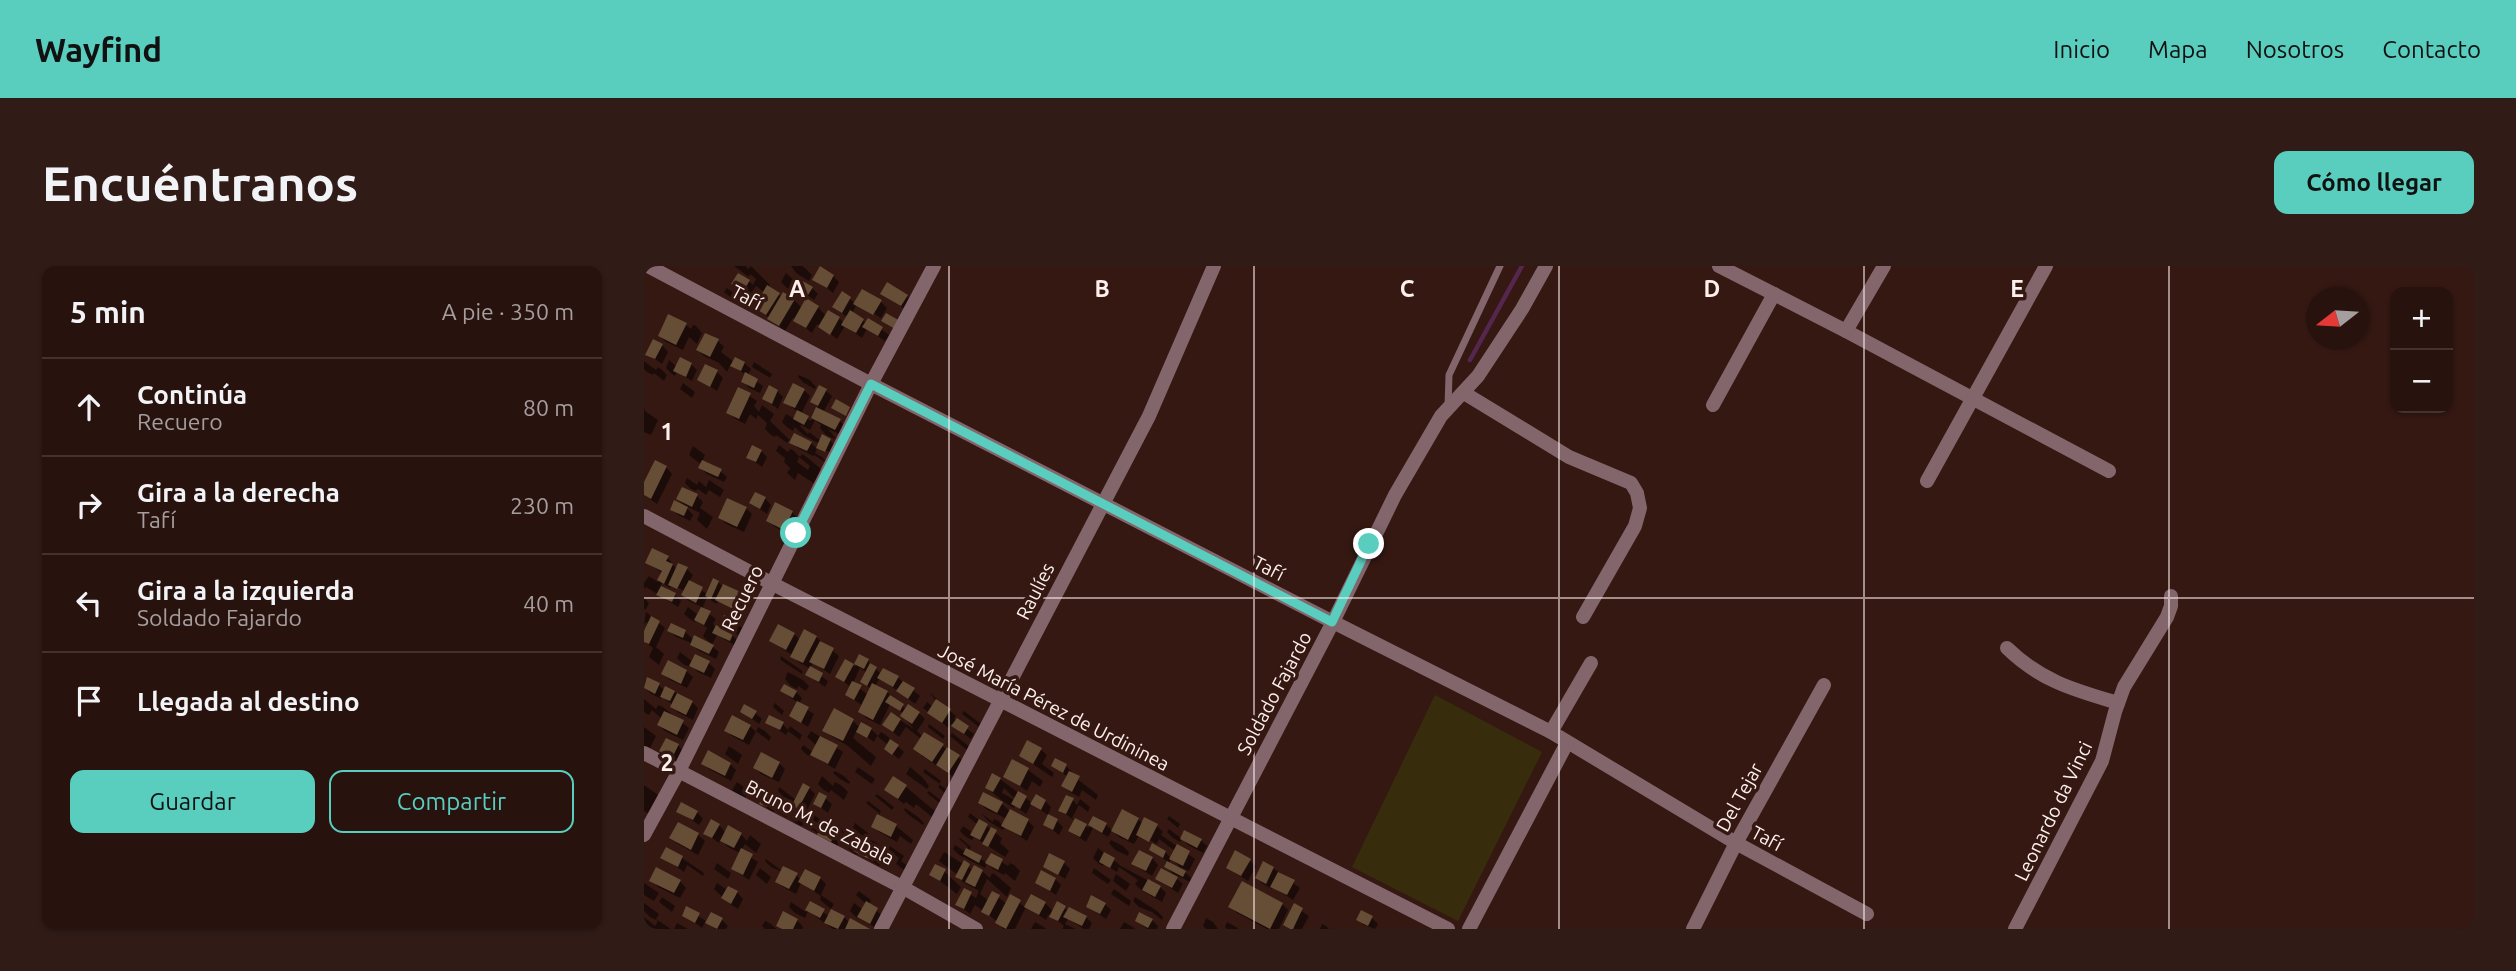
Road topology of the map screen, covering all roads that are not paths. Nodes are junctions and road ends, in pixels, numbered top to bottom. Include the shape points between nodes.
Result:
1 (648, 266) edge
2 (934, 266) edge
3 (1214, 266) edge
4 (1500, 266) edge
5 (1546, 266) edge
6 (1720, 266) edge
7 (1884, 266) edge
8 (2046, 266) edge
9 (644, 275) edge
10 (1774, 294) junction
11 (1846, 331) junction
12 (871, 384) junction
13 (1464, 393) junction
14 (1973, 399) junction
15 (1713, 405) dead end
16 (1448, 408) junction
17 (2109, 471) dead end
18 (1927, 481) dead end
19 (1102, 503) junction
20 (644, 516) edge
21 (771, 583) junction
22 (2171, 596) dead end
23 (1583, 617) dead end
24 (1332, 622) junction
25 (2007, 648) dead end
26 (1591, 663) dead end
27 (1824, 685) dead end
28 (1000, 701) junction
29 (2118, 703) junction
30 (1551, 732) junction
31 (1567, 743) junction
32 (644, 753) edge
33 (679, 771) junction
34 (1230, 819) junction
35 (644, 835) edge
36 (1736, 843) junction
37 (902, 887) junction
38 (1867, 914) dead end
39 (1439, 927) edge
40 (881, 929) edge
41 (976, 929) edge
42 (1174, 929) edge
43 (1469, 929) edge
44 (1693, 929) edge
45 (2015, 929) edge

1 - 9 street
1 - 12 street, Tafí
2 - 12 street, Recuero
3 - 19 street, Raulíes via 1149,416
4 - 16 lane via 1449,375
5 - 13 street, Soldado Fajardo
6 - 10 street
7 - 11 street
8 - 14 street
10 - 11 street
10 - 15 street
11 - 14 street
12 - 19 street, Tafí
12 - 21 street, Recuero
13 - 16 street, Soldado Fajardo
13 - 23 street via 1569,457 1632,483 1640,508 1635,526
14 - 17 street
14 - 18 street
16 - 24 street, Soldado Fajardo via 1395,495
19 - 24 street, Tafí
19 - 28 street, Raulíes
20 - 21 street, José María Pérez de Urdininea
21 - 28 street, José María Pérez de Urdininea
21 - 33 street, Recuero
22 - 29 street, Leonardo da Vinci via 2167,617
24 - 30 street, Tafí
24 - 34 street, Soldado Fajardo
25 - 29 street via 2036,673 2066,688
26 - 30 street
27 - 36 street, Del Tejar
28 - 34 street, José María Pérez de Urdininea
28 - 37 street, Raulíes
29 - 45 street, Leonardo da Vinci via 2102,761
30 - 31 street, Tafí
31 - 36 street, Tafí
31 - 43 street
32 - 33 street, Bruno M. de Zabala
33 - 35 street, Recuero
33 - 37 street, Bruno M. de Zabala
34 - 39 street, José María Pérez de Urdininea
34 - 42 street, Soldado Fajardo
36 - 38 street, Tafí
36 - 44 street, Del Tejar
37 - 40 street, Raulíes
37 - 41 street, Bruno M. de Zabala

